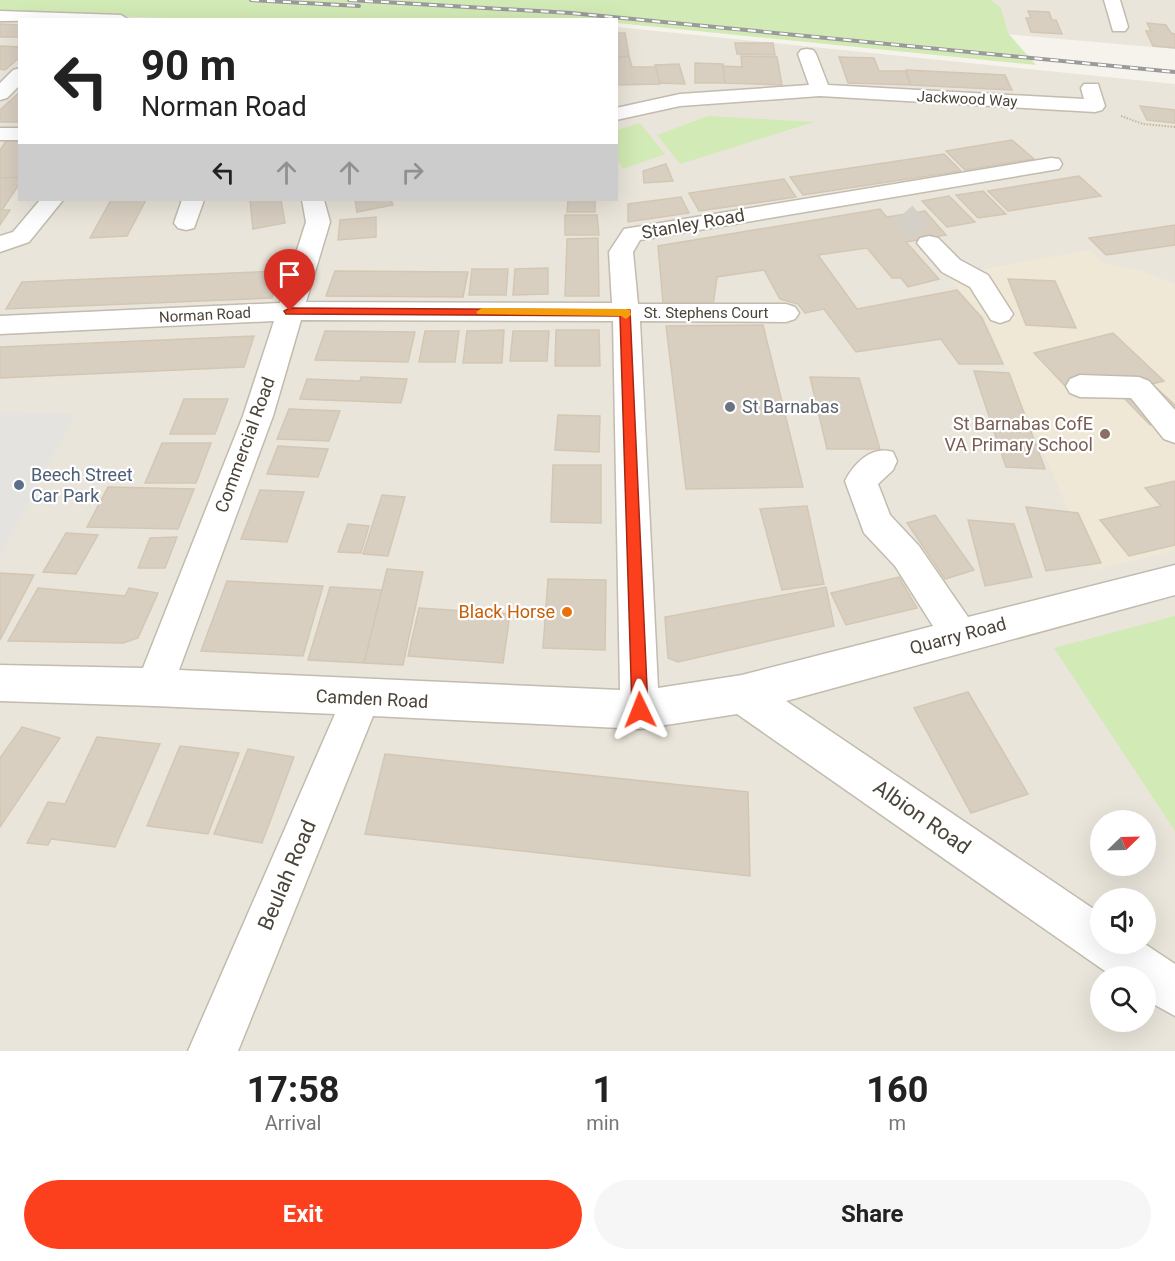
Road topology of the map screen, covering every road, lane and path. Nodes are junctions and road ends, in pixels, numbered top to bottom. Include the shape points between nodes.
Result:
1 (1112, 0) edge
2 (0, 16) edge
3 (50, 18) edge
4 (1119, 27) dead end
5 (807, 54) dead end
6 (18, 76) edge
7 (820, 90) junction
8 (785, 91) junction
9 (628, 92) dead end
10 (0, 94) edge
11 (1093, 97) joint
12 (618, 114) edge
13 (1175, 127) edge
14 (0, 134) edge
15 (18, 134) edge
16 (1050, 164) dead end
17 (882, 191) junction
18 (51, 201) edge
19 (193, 201) edge
20 (313, 201) edge
21 (903, 214) tunnel mouth
22 (186, 224) dead end
23 (929, 243) tunnel mouth
24 (0, 244) edge
25 (290, 311) junction
26 (626, 312) junction
27 (786, 313) dead end
28 (1000, 314) dead end
29 (0, 325) edge
30 (1080, 386) dead end
31 (1175, 431) edge
32 (882, 460) dead end
33 (1175, 580) edge
34 (959, 635) junction
35 (0, 683) edge
36 (154, 687) junction
37 (742, 694) junction
38 (361, 699) junction
39 (640, 710) junction
40 (1090, 933) edge
41 (1120, 954) edge
42 (1175, 992) edge
43 (213, 1051) edge

1 - 4 street
2 - 3 street
5 - 7 street
6 - 10 street
7 - 8 street, Jackwood Way
7 - 11 street, Jackwood Way
8 - 9 street
8 - 12 street, Jackwood Way via 680,100
11 - 13 path via 1143,124
14 - 15 street
16 - 17 street, Stanley Road
17 - 21 street
17 - 26 street, Stanley Road via 632,234 621,252
18 - 24 street via 21,237
19 - 22 street
20 - 25 street, Commercial Road via 318,222
23 - 28 street via 951,266 979,281
25 - 26 street, Norman Road
25 - 29 street, Norman Road
25 - 36 street, Commercial Road via 258,416
26 - 27 street, St. Stephens Court
26 - 39 street, Stanley Road
30 - 31 street via 1139,388
32 - 34 street via 861,481 876,523 907,556
33 - 34 street, Quarry Road
34 - 37 street, Quarry Road
35 - 36 street, Camden Road
36 - 38 street, Camden Road
37 - 39 street, Camden Road
37 - 40 street, Albion Road
38 - 39 street, Camden Road
38 - 43 street, Beulah Road
41 - 42 street

